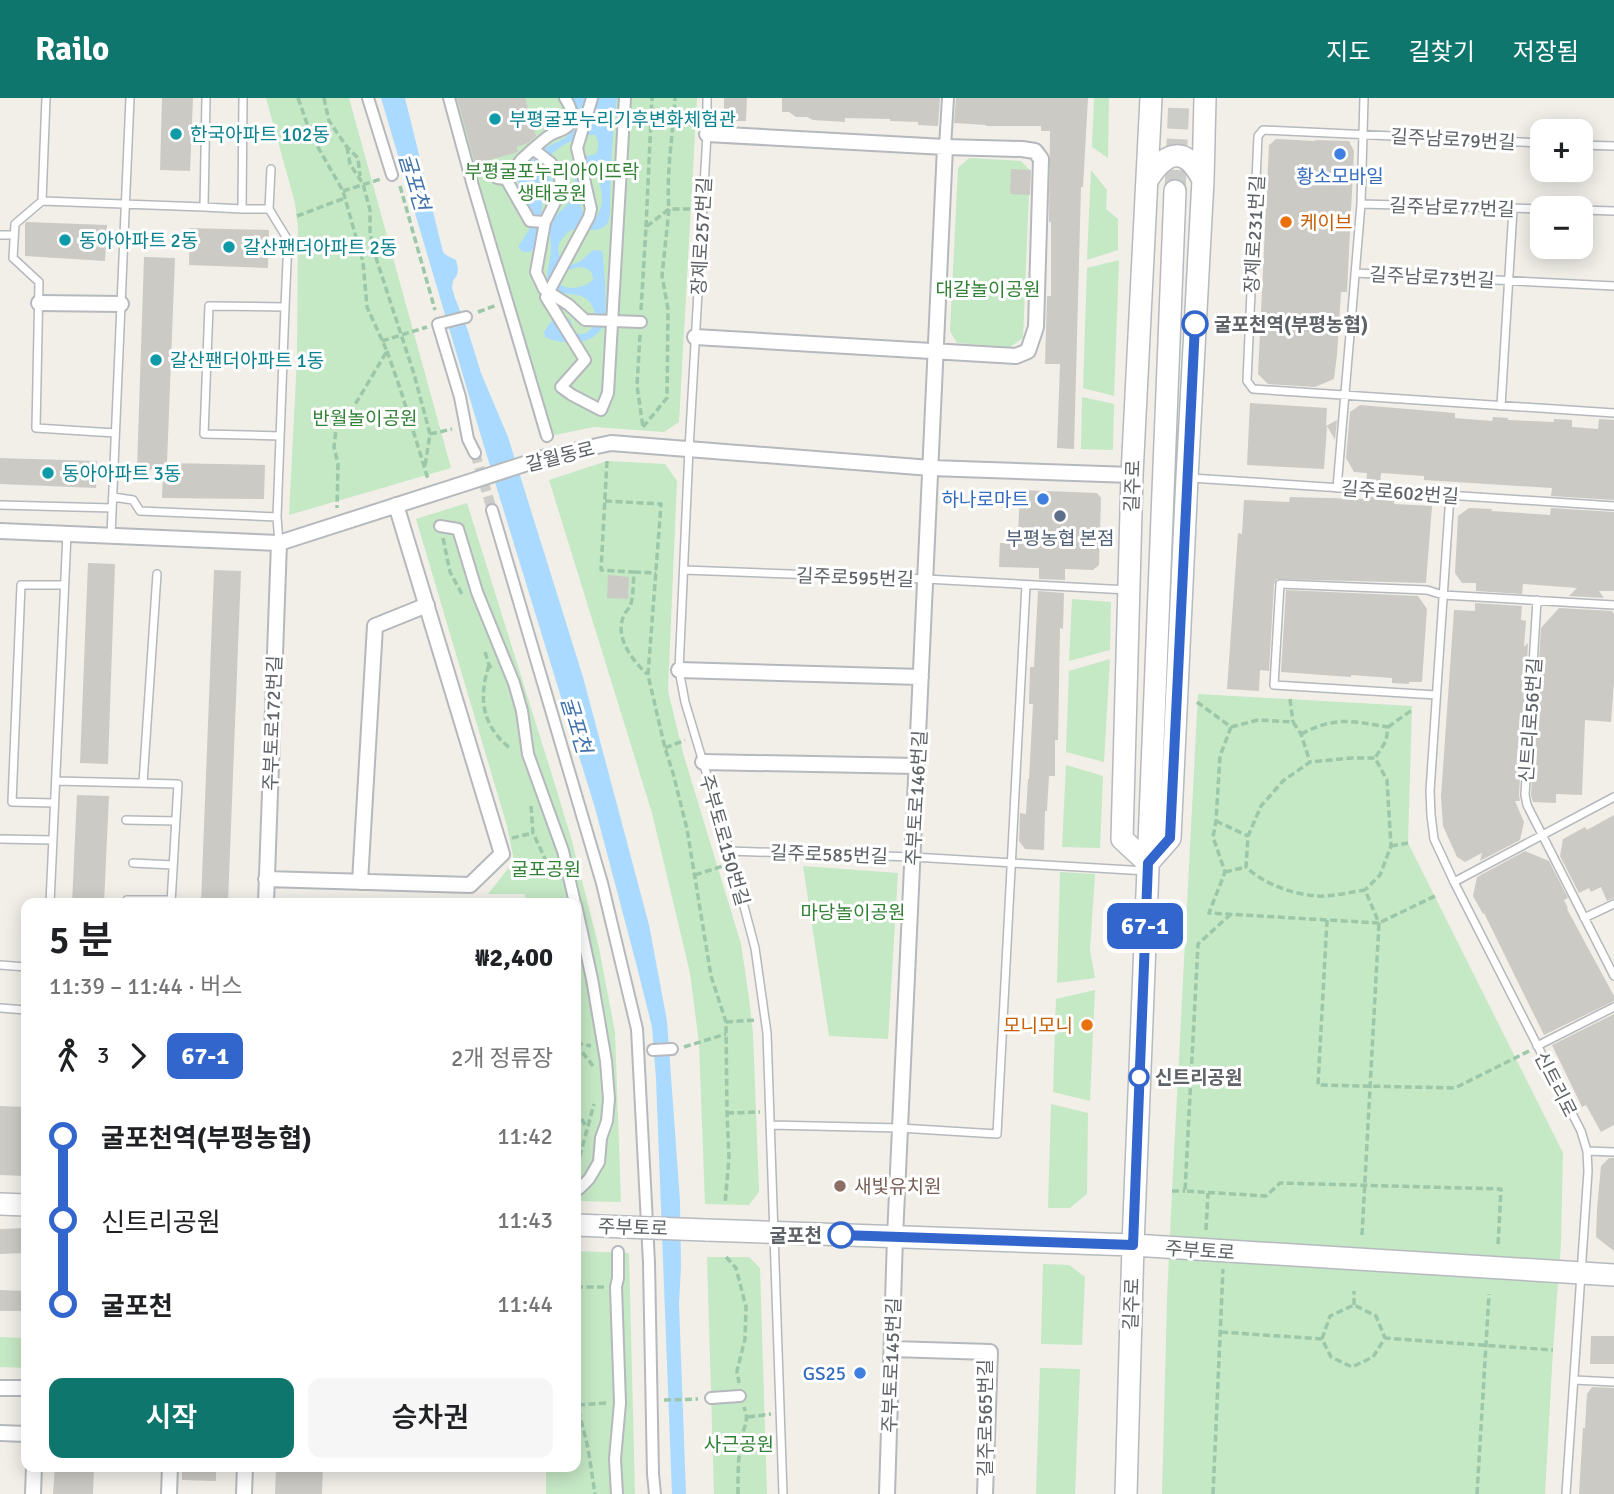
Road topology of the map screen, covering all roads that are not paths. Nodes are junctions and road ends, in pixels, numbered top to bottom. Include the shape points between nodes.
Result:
1 (46, 98) edge
2 (130, 98) edge
3 (206, 98) edge
4 (243, 98) edge
5 (368, 98) edge
6 (449, 98) edge
7 (565, 98) edge
8 (592, 98) edge
9 (625, 98) edge
10 (707, 98) edge
11 (948, 98) edge
12 (1151, 98) edge
13 (1205, 98) edge
14 (1364, 98) edge
15 (707, 134) junction
16 (1363, 135) junction
17 (1530, 142) edge
18 (1593, 145) edge
19 (1614, 146) edge
20 (945, 147) junction
21 (535, 151) junction
22 (271, 169) dead end
23 (395, 175) road end
24 (1148, 179) junction
25 (1203, 180) junction
26 (1175, 191) tunnel mouth
27 (42, 201) junction
28 (1362, 204) junction
29 (127, 205) junction
30 (204, 207) junction
31 (242, 209) junction
32 (269, 209) junction
33 (1513, 209) junction
34 (1530, 209) edge
35 (1593, 210) edge
36 (1614, 211) edge
37 (544, 222) junction
38 (0, 235) edge
39 (15, 235) junction
40 (1355, 273) junction
41 (1509, 281) junction
42 (553, 283) junction
43 (1614, 286) edge
44 (39, 303) junction
45 (121, 304) junction
46 (285, 307) junction
47 (466, 317) road end
48 (610, 321) junction
49 (641, 322) dead end
50 (695, 337) junction
51 (936, 351) junction
52 (1345, 395) junction
53 (1502, 405) junction
54 (1614, 413) edge
55 (115, 433) junction
56 (280, 436) junction
57 (547, 436) dead end
58 (689, 449) junction
59 (475, 453) tunnel mouth
60 (931, 468) junction
61 (1132, 475) junction
62 (1187, 478) junction
63 (1337, 488) junction
64 (1450, 495) junction
65 (113, 497) junction
66 (0, 505) edge
67 (396, 505) junction
68 (1614, 506) edge
69 (112, 508) junction
70 (492, 510) tunnel mouth
71 (277, 517) junction
72 (440, 526) road end
73 (0, 531) edge
74 (66, 534) junction
75 (111, 536) junction
76 (279, 543) junction
77 (684, 570) junction
78 (157, 574) dead end
79 (926, 579) junction
80 (1026, 584) junction
81 (64, 586) junction
82 (1128, 590) junction
83 (1443, 595) junction
84 (1537, 600) junction
85 (427, 605) junction
86 (1614, 605) edge
87 (680, 670) junction
88 (921, 677) junction
89 (1436, 695) junction
90 (703, 762) junction
91 (917, 766) junction
92 (55, 781) junction
93 (143, 783) junction
94 (1614, 797) edge
95 (54, 803) junction
96 (126, 820) dead end
97 (176, 821) junction
98 (1542, 835) junction
99 (0, 839) edge
100 (52, 840) junction
101 (729, 851) junction
102 (913, 857) junction
103 (132, 863) dead end
104 (1012, 863) junction
105 (173, 865) junction
106 (1148, 867) junction
107 (266, 879) junction
108 (360, 882) junction
109 (1454, 882) junction
110 (50, 898) edge
111 (171, 898) edge
112 (265, 898) edge
113 (570, 898) edge
114 (1614, 904) edge
115 (1584, 918) junction
116 (581, 930) edge
117 (0, 965) edge
118 (21, 967) edge
119 (1614, 976) edge
120 (1614, 1007) edge
121 (0, 1008) edge
122 (21, 1010) edge
123 (1537, 1046) junction
124 (672, 1049) dead end
125 (653, 1050) dead end
126 (770, 1125) junction
127 (900, 1128) junction
128 (1587, 1151) junction
129 (1614, 1152) edge
130 (581, 1187) edge
131 (0, 1204) edge
132 (21, 1205) edge
133 (581, 1225) edge
134 (775, 1232) junction
135 (895, 1237) junction
136 (1133, 1245) junction
137 (618, 1252) dead end
138 (1581, 1273) junction
139 (1614, 1275) edge
140 (892, 1349) junction
141 (1574, 1380) junction
142 (1614, 1382) edge
143 (0, 1388) edge
144 (21, 1388) edge
145 (740, 1396) road end
146 (711, 1398) dead end
147 (0, 1433) edge
148 (21, 1434) edge
149 (34, 1472) edge
150 (170, 1472) edge
151 (245, 1472) edge
152 (33, 1494) edge
153 (169, 1494) edge
154 (244, 1494) edge
155 (617, 1494) edge
156 (655, 1494) edge
157 (783, 1494) edge
158 (887, 1494) edge
159 (985, 1494) edge
160 (1126, 1494) edge
161 (1566, 1494) edge

1 - 27 lane
2 - 29 lane
3 - 30 lane
4 - 31 lane
5 - 23 street
6 - 57 street
7 - 21 street via 570,105 570,124
8 - 42 street via 578,140 591,209
9 - 48 street
10 - 15 lane, 장제로257번길
11 - 20 street
12 - 24 main road, 길주로
13 - 25 main road
14 - 16 lane
15 - 20 street
15 - 50 lane, 장제로257번길
16 - 17 lane, 길주남로79번길
16 - 28 lane
16 - 52 lane, 장제로231번길 via 1263,130 1258,136 1247,382 1253,390
18 - 19 lane
20 - 51 street, 주부토로146번길
20 - 51 street via 1022,149 1035,151 1041,159 1036,327 1028,351 1016,356
21 - 37 street via 560,177 561,190
21 - 37 street via 501,178 530,221
22 - 32 lane
24 - 25 main road via 1160,163 1180,156 1191,160
24 - 61 main road, 길주로
25 - 62 main road
26 - 106 main road, 길주로
27 - 29 lane
27 - 39 lane via 15,224
28 - 33 lane, 길주남로77번길
28 - 40 lane
29 - 30 lane
29 - 45 lane
30 - 31 lane
31 - 32 lane
32 - 46 lane via 288,240
33 - 34 lane, 길주남로77번길
33 - 41 lane
35 - 36 lane
37 - 42 street via 536,272 544,289
38 - 39 lane
39 - 44 lane via 13,258 39,282
40 - 41 lane, 길주남로73번길
40 - 52 lane
41 - 43 lane, 길주남로73번길
41 - 53 lane, 길주남로73번길
42 - 48 street via 585,320
42 - 48 street via 546,298 585,360 561,387 601,410 608,393
44 - 45 street
44 - 55 lane via 36,428
45 - 55 lane
46 - 56 lane
46 - 56 lane via 209,306 204,435
47 - 59 street via 438,324
48 - 49 street
50 - 51 street
50 - 58 lane, 장제로257번길
51 - 60 street, 주부토로146번길
52 - 53 lane, 장제로231번길
52 - 63 lane
53 - 54 lane, 장제로231번길
55 - 65 lane
56 - 71 lane
58 - 60 street, 갈월동로
58 - 67 street, 갈월동로, bridge via 611,443 546,457
58 - 77 lane, 주부토로150번길
60 - 61 street, 갈월동로
60 - 79 street, 주부토로146번길
61 - 82 main road, 길주로
62 - 63 lane, 길주로602번길
62 - 106 main road via 1170,838
63 - 64 lane, 길주로602번길
64 - 68 lane, 길주로602번길
64 - 83 lane, 신트리로
65 - 69 lane
65 - 71 lane via 133,500 140,511
66 - 69 lane
67 - 76 street, 갈월동로
67 - 85 street
69 - 75 lane
70 - 156 street via 602,883 637,1029 650,1270
71 - 76 lane
72 - 113 street via 458,529 477,592 514,683 528,754 563,851
73 - 74 street, 갈월동로
74 - 75 street, 갈월동로
74 - 81 lane
75 - 76 street, 갈월동로
76 - 107 street, 주부토로172번길
77 - 79 lane, 길주로595번길
77 - 87 lane, 주부토로150번길
78 - 93 lane
79 - 80 lane, 길주로595번길
79 - 88 street, 주부토로146번길
80 - 82 lane, 길주로595번길
80 - 104 lane
81 - 92 lane
81 - 95 lane via 21,585 12,802
82 - 106 main road, 길주로 via 1122,839
83 - 84 lane
83 - 89 lane, 신트리로
83 - 89 lane via 1426,590 1280,584 1274,685
84 - 86 lane
84 - 98 lane, 신트리로56번길 via 1525,796
85 - 108 street via 375,626
85 - 108 street via 502,854 470,885
87 - 88 street
87 - 90 lane, 주부토로150번길
88 - 91 street, 주부토로146번길
89 - 109 lane, 신트리로 via 1431,816 1434,839
90 - 91 street
90 - 101 lane, 주부토로150번길
91 - 102 street, 주부토로146번길
92 - 93 lane
92 - 95 lane
93 - 97 lane via 178,784
94 - 98 lane
95 - 100 lane
96 - 97 lane
97 - 105 lane
98 - 109 lane
98 - 115 lane, 신트리로56번길
99 - 100 lane
100 - 110 lane
101 - 102 lane, 길주로585번길
101 - 126 lane, 주부토로150번길 via 755,948 765,1019
102 - 104 lane, 길주로585번길
102 - 127 street, 주부토로146번길
103 - 105 lane
104 - 106 lane, 길주로585번길
104 - 127 lane via 997,1134
105 - 111 lane
106 - 136 main road, 길주로
107 - 108 street
107 - 112 street, 주부토로172번길
109 - 123 lane, 신트리로
114 - 115 lane
115 - 119 lane, 신트리로56번길
116 - 130 street via 609,1099 598,1162
117 - 118 lane
120 - 123 lane
121 - 122 lane
123 - 128 lane, 신트리로
124 - 125 street
126 - 127 lane
126 - 134 lane, 주부토로150번길
127 - 135 street, 주부토로146번길
128 - 129 lane
128 - 138 lane, 신트리로
131 - 132 main road
133 - 134 main road, 주부토로, bridge
134 - 135 main road, 주부토로
134 - 157 lane, 주부토로150번길
135 - 136 main road, 주부토로
135 - 140 street, 주부토로145번길
136 - 138 main road, 주부토로
136 - 160 main road, 길주로
137 - 155 street
138 - 139 main road, 주부토로
138 - 141 lane, 신트리로
140 - 158 street, 주부토로145번길
140 - 159 street, 길주로565번길 via 990,1352
141 - 142 lane
141 - 161 lane, 신트리로
143 - 144 street
145 - 146 street
147 - 148 street
149 - 152 street
150 - 153 street
151 - 154 street

